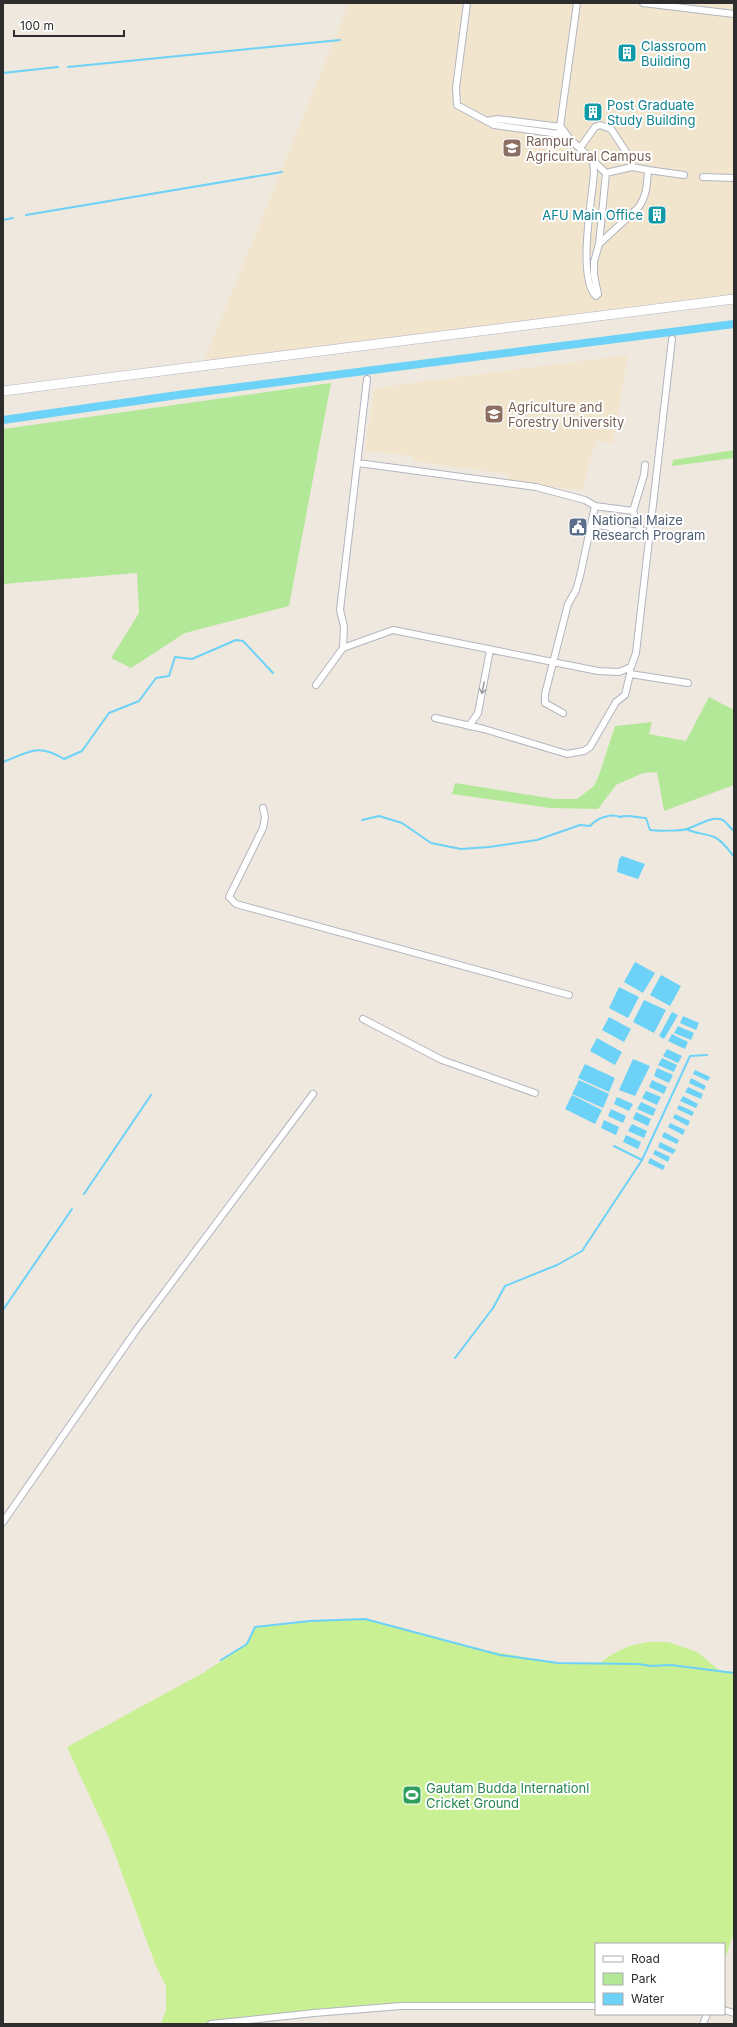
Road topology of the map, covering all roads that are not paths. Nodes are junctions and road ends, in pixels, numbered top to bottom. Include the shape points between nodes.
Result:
1 (467, 3) edge
2 (576, 3) edge
3 (643, 3) edge
4 (734, 14) edge
5 (487, 121) junction
6 (561, 127) junction
7 (559, 134) junction
8 (571, 140) junction
9 (580, 148) junction
10 (586, 155) junction
11 (632, 167) junction
12 (648, 170) junction
13 (606, 173) junction
14 (684, 175) dead end
15 (703, 177) dead end
16 (734, 178) edge
17 (598, 244) junction
18 (734, 299) edge
19 (672, 339) dead end
20 (367, 379) dead end
21 (3, 391) edge
22 (358, 463) junction
23 (645, 464) dead end
24 (595, 506) junction
25 (633, 510) junction
26 (592, 524) junction
27 (642, 533) junction
28 (650, 534) junction
29 (344, 648) junction
30 (490, 650) junction
31 (553, 662) junction
32 (630, 671) junction
33 (316, 684) dead end
34 (688, 684) dead end
35 (563, 713) dead end
36 (435, 718) dead end
37 (469, 726) junction
38 (263, 808) dead end
39 (569, 995) dead end
40 (363, 1019) dead end
41 (535, 1093) dead end
42 (313, 1094) dead end
43 (3, 1522) edge
44 (595, 2006) edge
45 (211, 2024) edge

1 - 5 street via 456,88 457,105
2 - 6 street
3 - 4 street
5 - 6 street via 497,119
5 - 7 street via 505,127
6 - 7 street
6 - 8 street
7 - 8 street
8 - 9 street
9 - 10 street
9 - 11 street via 595,127 607,126 632,161
10 - 13 street
10 - 17 street via 594,164 586,269 590,291 597,295 594,262
11 - 12 street
11 - 13 street
12 - 14 street
12 - 17 street via 643,201
13 - 17 street
15 - 16 street
18 - 21 main road
19 - 28 street
20 - 22 street
22 - 24 street via 536,488 585,500
22 - 29 street via 340,610 344,627
23 - 25 street
24 - 25 street
24 - 26 street
25 - 27 street
26 - 27 street
26 - 31 street via 580,576 568,604
27 - 28 street
28 - 32 street via 636,653
29 - 30 street via 393,630
29 - 33 street
30 - 31 street
30 -> 37 street via 478,713
31 - 32 street via 611,673
31 - 35 street via 544,703
32 - 34 street
32 - 37 street via 624,695 616,702 590,747 584,751 567,754
36 - 37 street
38 - 39 street via 263,828 230,897 236,904
40 - 41 street via 442,1060
42 - 43 street via 137,1329
44 - 45 street via 401,2006

